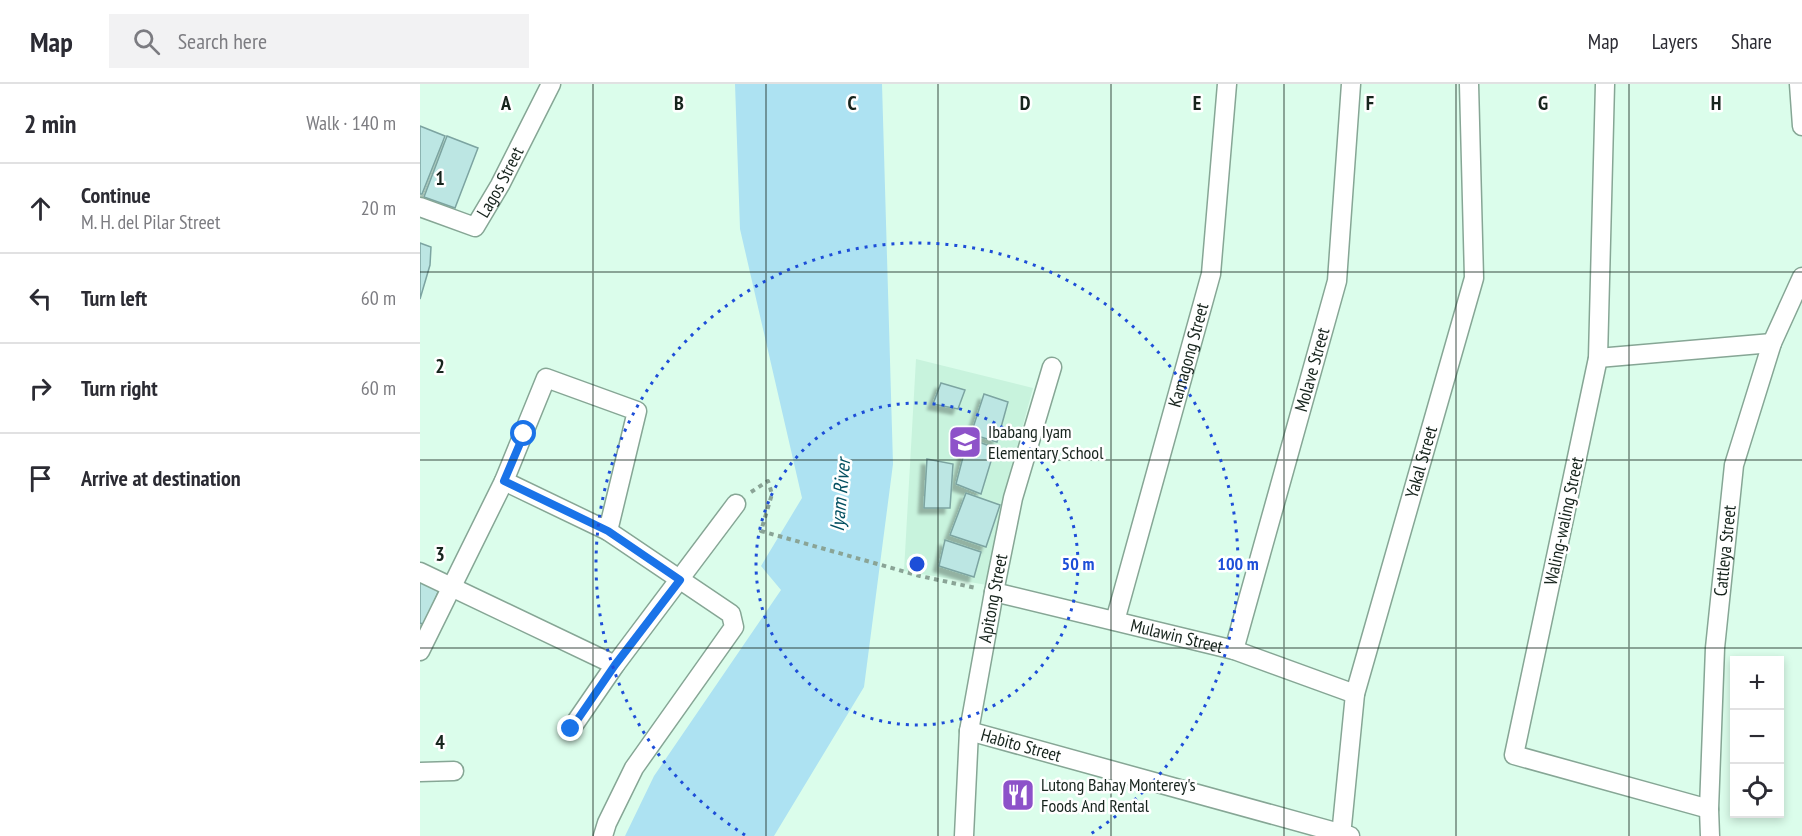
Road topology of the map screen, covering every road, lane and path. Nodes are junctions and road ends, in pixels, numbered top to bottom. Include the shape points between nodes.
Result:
1 (551, 84) edge
2 (1227, 84) edge
3 (1351, 84) edge
4 (1469, 84) edge
5 (1605, 84) edge
6 (1798, 84) edge
7 (1802, 126) edge
8 (420, 207) edge
9 (1802, 277) edge
10 (1772, 343) junction
11 (1598, 358) junction
12 (1052, 367) dead end
13 (504, 481) junction
14 (736, 504) joint
15 (608, 531) junction
16 (420, 572) edge
17 (680, 580) junction
18 (452, 586) junction
19 (994, 592) junction
20 (1115, 621) junction
21 (1234, 650) junction
22 (420, 651) edge
23 (615, 665) junction
24 (1355, 694) junction
25 (571, 729) dead end
26 (969, 732) junction
27 (454, 771) dead end
28 (420, 772) edge
29 (1708, 809) junction
30 (1344, 835) edge
31 (603, 836) edge
32 (964, 836) edge
33 (1710, 836) edge

1 - 8 street, Lagos Street via 475,227
2 - 20 street, Kamagong Street via 1210,274
3 - 21 street, Molave Street via 1337,281
4 - 24 street, Yakal Street via 1474,278
5 - 11 street, Waling-waling Street
6 - 7 street
9 - 10 street, Cattleya Street
10 - 11 street
10 - 29 street, Cattleya Street via 1734,465 1715,648
11 - 29 street, Waling-waling Street via 1514,755
12 - 19 street, Apitong Street via 1013,498
13 - 15 street
13 - 15 street via 546,378 637,411
13 - 18 street
14 - 17 street
14 - 19 path via 768,482 772,494 761,531 920,576
15 - 17 street
16 - 18 street
17 - 23 street
17 - 31 street via 732,614 734,627 634,768
18 - 22 street
18 - 23 street
19 - 20 street, Mulawin Street
19 - 26 street, Apitong Street
20 - 21 street, Mulawin Street
21 - 24 street, Mulawin Street
23 - 25 street
24 - 30 street, Yakal Street
26 - 30 street, Habito Street
26 - 32 street, Apitong Street
27 - 28 street
29 - 33 street, Cattleya Street

